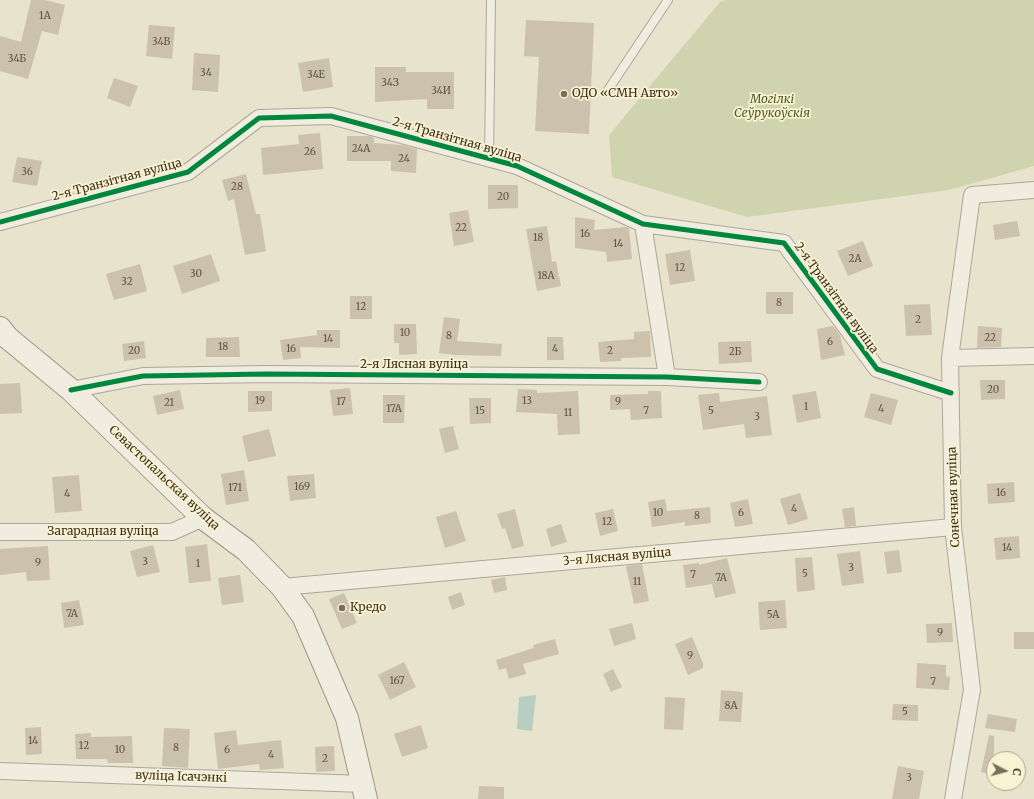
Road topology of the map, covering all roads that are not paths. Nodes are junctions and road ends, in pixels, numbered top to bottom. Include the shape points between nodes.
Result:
1 (491, 0) edge
2 (668, 0) edge
3 (606, 93) dead end
4 (489, 159) junction
5 (1034, 190) edge
6 (0, 222) edge
7 (643, 224) junction
8 (3, 336) edge
9 (1034, 356) edge
10 (950, 358) junction
11 (667, 377) junction
12 (759, 382) dead end
13 (71, 390) junction
14 (951, 393) junction
15 (204, 518) junction
16 (953, 527) junction
17 (0, 532) edge
18 (282, 587) junction
19 (0, 771) edge
20 (364, 791) edge
21 (953, 799) edge

1 - 4 lane
2 - 3 lane
4 - 6 street, 2-я Транзітная вуліца via 331,116 259,118 188,172
4 - 7 street, 2-я Транзітная вуліца via 517,166
5 - 10 street, Сонечная вуліца via 972,195
7 - 11 street
7 - 14 street, 2-я Транзітная вуліца via 784,243 877,369
8 - 13 street, Севастопальская вуліца
9 - 10 street
10 - 14 street, Сонечная вуліца
11 - 12 street, 2-я Лясная вуліца
11 - 13 street, 2-я Лясная вуліца via 266,374 150,376
13 - 15 street, Севастопальская вуліца
14 - 16 street, Сонечная вуліца
15 - 17 street, Загарадная вуліца via 172,532
15 - 18 street, Севастопальская вуліца via 246,550
16 - 18 street, 3-я Лясная вуліца
16 - 21 street, Сонечная вуліца via 972,690
18 - 20 street, Севастопальская вуліца via 303,616 347,718
19 - 20 street, вуліца Ісачэнкі

